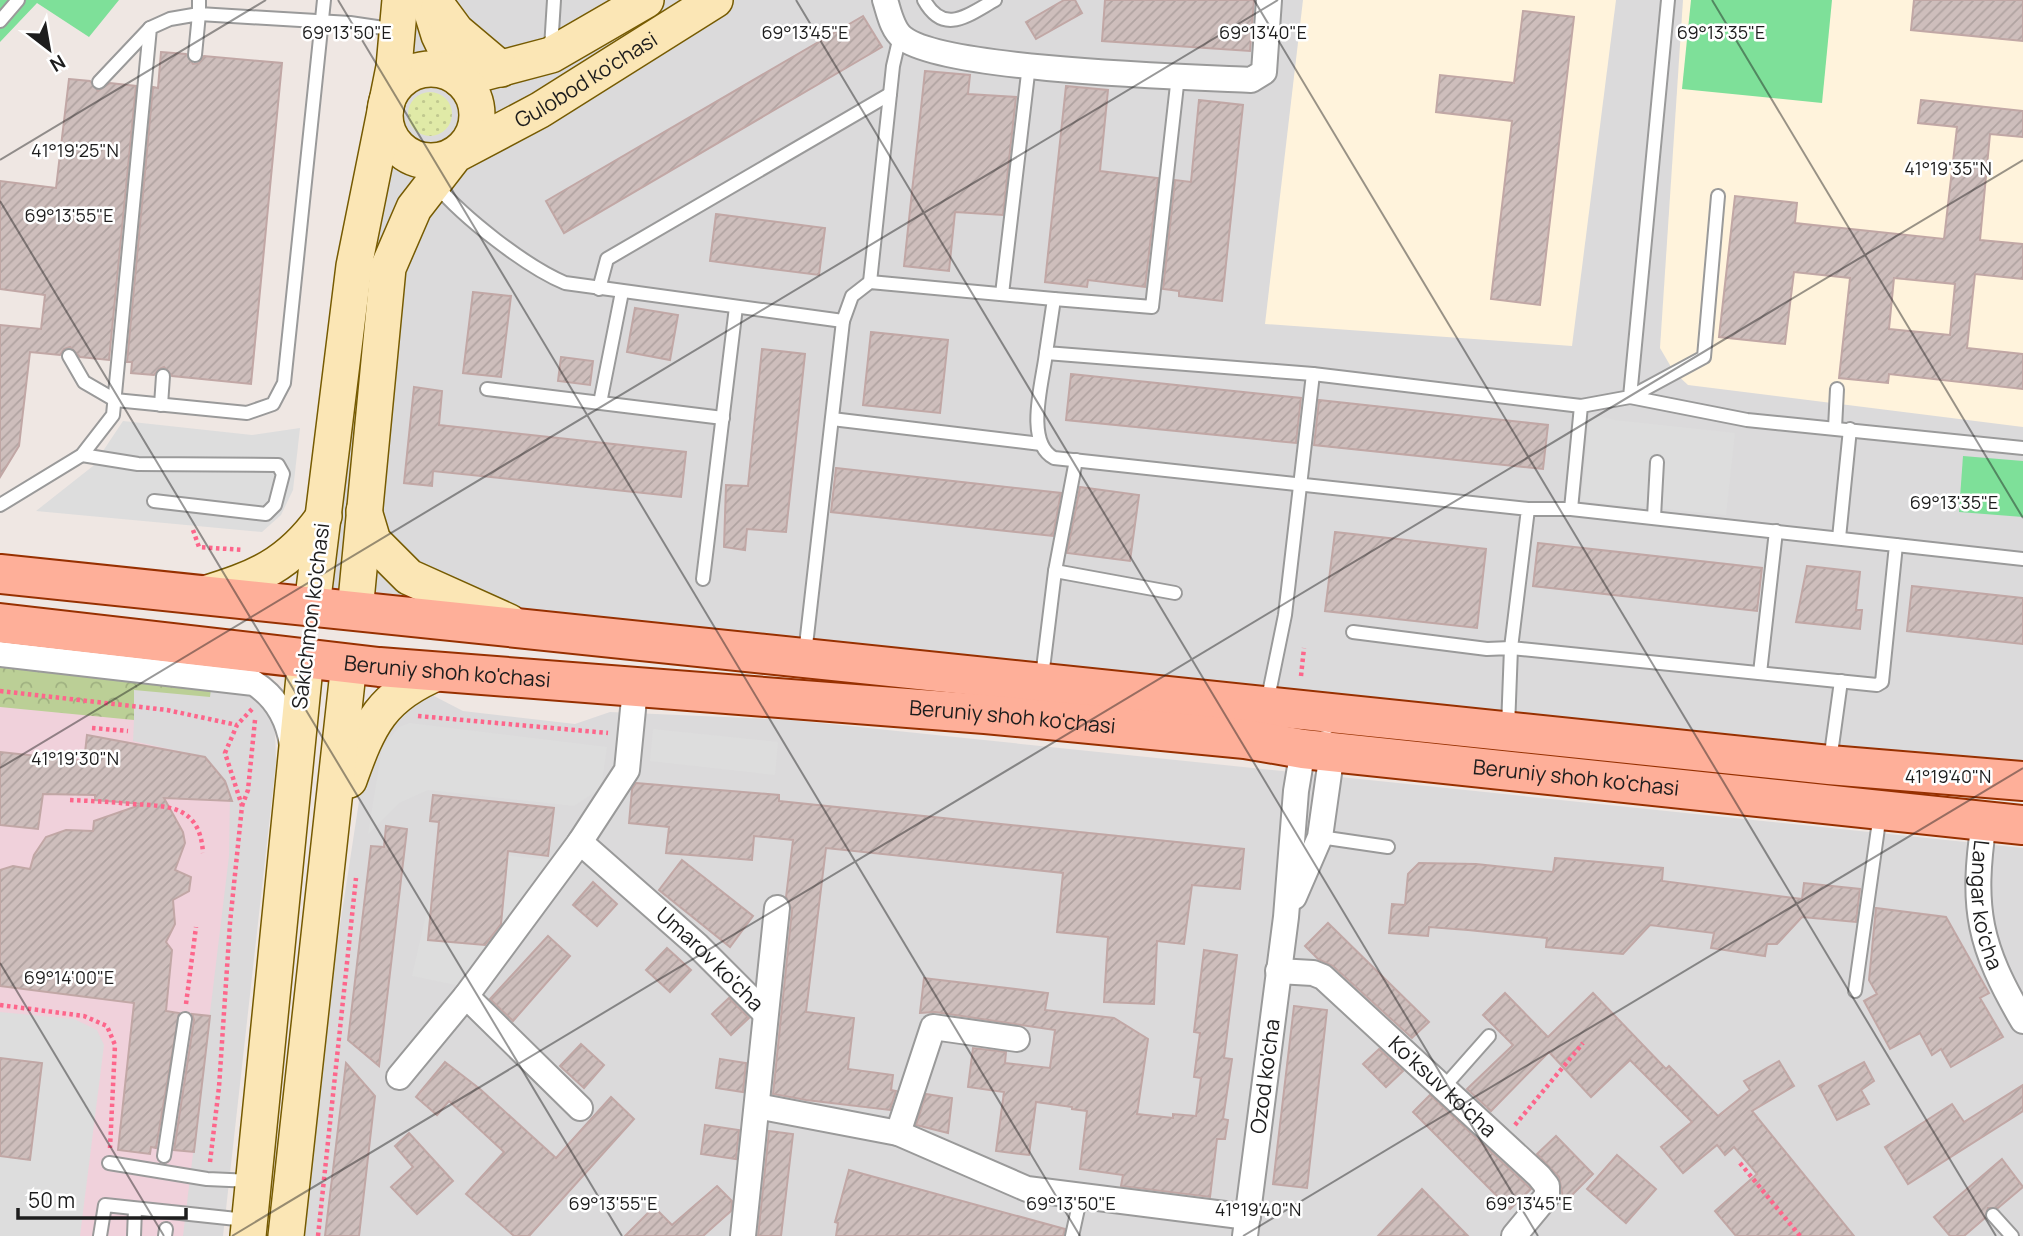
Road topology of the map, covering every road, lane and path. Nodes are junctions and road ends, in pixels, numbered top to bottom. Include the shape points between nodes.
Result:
1 (18, 0) edge
2 (199, 0) edge
3 (324, 0) edge
4 (428, 0) edge
5 (435, 0) edge
6 (554, 0) edge
7 (646, 0) edge
8 (715, 0) edge
9 (885, 0) edge
10 (924, 0) edge
11 (995, 0) edge
12 (1269, 0) edge
13 (1668, 0) edge
14 (199, 14) junction
15 (398, 15) edge
16 (0, 21) edge
17 (321, 23) junction
18 (150, 28) junction
19 (900, 36) junction
20 (195, 55) dead end
21 (551, 55) junction
22 (1029, 65) junction
23 (501, 69) junction
24 (1178, 76) junction
25 (460, 79) junction
26 (99, 82) dead end
27 (890, 94) junction
28 (386, 106) junction
29 (444, 169) junction
30 (1718, 196) dead end
31 (870, 282) junction
32 (599, 289) junction
33 (622, 292) junction
34 (1002, 294) junction
35 (1054, 299) junction
36 (736, 307) junction
37 (843, 321) junction
38 (1046, 353) junction
39 (69, 356) dead end
40 (1313, 374) junction
41 (163, 376) dead end
42 (487, 389) dead end
43 (1837, 389) dead end
44 (1630, 397) junction
45 (115, 400) junction
46 (600, 403) junction
47 (162, 405) junction
48 (1581, 406) junction
49 (723, 418) junction
50 (832, 419) junction
51 (1835, 428) junction
52 (1850, 429) junction
53 (1041, 444) junction
54 (2023, 448) edge
55 (82, 455) junction
56 (1076, 460) junction
57 (1657, 462) dead end
58 (1300, 485) junction
59 (154, 501) dead end
60 (1, 503) edge
61 (363, 509) junction
62 (1528, 509) junction
63 (1571, 509) junction
64 (324, 516) junction
65 (1654, 517) junction
66 (193, 530) dead end
67 (1776, 531) junction
68 (1839, 538) junction
69 (1896, 545) junction
70 (247, 550) dead end
71 (2023, 559) edge
72 (3, 568) edge
73 (1055, 572) junction
74 (703, 579) dead end
75 (1175, 593) dead end
76 (200, 595) junction
77 (312, 606) junction
78 (355, 611) junction
79 (0, 624) edge
80 (525, 628) junction
81 (1353, 632) dead end
82 (1304, 648) dead end
83 (1511, 648) junction
84 (126, 652) junction
85 (0, 654) edge
86 (306, 657) junction
87 (805, 657) junction
88 (349, 663) junction
89 (439, 672) junction
90 (1760, 673) junction
91 (1042, 681) junction
92 (1841, 681) junction
93 (635, 689) junction
94 (0, 691) edge
95 (261, 701) dead end
96 (1281, 707) junction
97 (416, 716) dead end
98 (1383, 717) junction
99 (255, 720) dead end
100 (237, 724) junction
101 (92, 728) dead end
102 (128, 731) dead end
103 (1507, 731) junction
104 (618, 734) dead end
105 (1320, 748) junction
106 (295, 759) junction
107 (1829, 765) junction
108 (2023, 780) edge
109 (70, 800) dead end
110 (242, 806) junction
111 (1880, 811) junction
112 (1983, 822) junction
113 (2023, 825) edge
114 (1320, 837) junction
115 (329, 840) junction
116 (580, 842) junction
117 (1388, 847) dead end
118 (203, 853) dead end
119 (357, 873) dead end
120 (777, 908) dead end
121 (1286, 917) junction
122 (196, 927) dead end
123 (1278, 971) junction
124 (1855, 991) dead end
125 (466, 996) junction
126 (0, 1005) edge
127 (765, 1013) junction
128 (185, 1019) joint
129 (2023, 1021) edge
130 (1489, 1036) dead end
131 (1017, 1039) dead end
132 (1583, 1043) dead end
133 (399, 1077) dead end
134 (219, 1087) junction
135 (1443, 1088) junction
136 (229, 1090) dead end
137 (757, 1106) junction
138 (580, 1108) dead end
139 (898, 1133) junction
140 (1501, 1142) junction
141 (164, 1156) dead end
142 (109, 1163) joint
143 (1740, 1163) dead end
144 (207, 1179) junction
145 (253, 1181) junction
146 (1081, 1195) junction
147 (135, 1209) junction
148 (1993, 1215) dead end
149 (1246, 1226) edge
150 (249, 1228) edge
151 (100, 1236) edge
152 (134, 1236) edge
153 (286, 1236) edge
154 (318, 1236) edge
155 (743, 1236) edge
156 (1072, 1236) edge
157 (1514, 1236) edge
158 (1800, 1236) edge
159 (2012, 1236) edge

1 - 16 lane
2 - 14 lane
3 - 17 lane
4 - 25 main road
5 - 23 main road via 456,31
6 - 21 lane
7 - 21 main road, Gulobod ko'chasi
8 - 29 main road, Gulobod ko'chasi
9 - 19 street
10 - 11 lane via 931,13 945,20 961,19
12 - 24 street via 1264,72 1251,80
13 - 44 lane
14 - 17 lane
14 - 18 lane
14 - 20 lane
15 - 17 lane
15 - 28 main road, Sakichmon ko'chasi
17 - 47 lane via 284,383 274,404 247,413
18 - 26 lane
18 - 45 lane
19 - 22 street via 952,56
19 - 27 lane
21 - 23 main road, Gulobod ko'chasi
22 - 24 street
22 - 34 lane
23 - 25 main road, Gulobod ko'chasi
24 - 35 lane via 1152,307
25 - 28 main road via 446,71 415,72 397,85
25 - 29 main road via 473,96 478,118 474,133
27 - 31 lane
27 - 32 lane via 607,259
28 - 29 main road via 385,121 398,148 411,157 441,161
28 - 64 main road, Sakichmon ko'chasi via 354,266
29 - 32 lane via 449,200 534,268 565,283
29 - 61 main road, Sakichmon ko'chasi via 414,208 387,268
30 - 44 lane via 1703,357
31 - 34 lane
31 - 37 lane via 852,296
32 - 33 lane
33 - 36 lane
33 - 46 lane
34 - 35 lane
35 - 38 lane
36 - 37 lane
36 - 49 lane
37 - 50 lane
38 - 40 lane
38 - 53 lane via 1036,432
39 - 45 lane via 83,382
40 - 48 lane
40 - 58 lane
41 - 47 lane
42 - 46 lane
43 - 51 lane
44 - 48 lane
44 - 51 lane via 1747,420
45 - 47 lane
45 - 55 lane via 113,415
46 - 49 lane
48 - 63 lane
49 - 74 lane
50 - 53 lane
50 - 87 lane
51 - 52 lane
52 - 54 lane
52 - 68 lane
53 - 56 lane via 1054,458
55 - 59 lane via 138,464 278,465 284,474 275,505 266,514
55 - 60 lane
56 - 58 lane
56 - 73 lane
57 - 65 lane
58 - 62 lane
58 - 96 lane via 1283,626
61 - 78 main road, Sakichmon ko'chasi
61 - 80 main road via 373,541 410,577
62 - 63 lane
62 - 83 lane
63 - 65 lane
64 - 76 main road via 307,540 265,573
64 - 77 main road, Sakichmon ko'chasi
65 - 67 lane
66 - 70 path via 199,547
67 - 68 lane
67 - 90 lane
68 - 69 lane
69 - 71 lane
69 - 92 lane via 1882,682
72 - 76 main road, Beruniy shoh ko'chasi
73 - 75 lane
73 - 91 lane
76 - 77 main road, Beruniy shoh ko'chasi
77 - 78 main road, Beruniy shoh ko'chasi
77 - 86 main road, Sakichmon ko'chasi
78 - 80 main road, Beruniy shoh ko'chasi
78 - 88 main road, Sakichmon ko'chasi
79 - 84 main road, Beruniy shoh ko'chasi
80 - 87 main road, Beruniy shoh ko'chasi
81 - 83 lane
82 - 96 path
83 - 90 lane
83 - 103 lane
84 - 85 street
84 - 86 main road, Beruniy shoh ko'chasi
84 - 106 street via 254,683 281,711
86 - 88 main road, Beruniy shoh ko'chasi
86 - 106 main road, Sakichmon ko'chasi
87 - 91 main road, Beruniy shoh ko'chasi
88 - 89 main road, Beruniy shoh ko'chasi
88 - 115 main road, Sakichmon ko'chasi
89 - 93 main road, Beruniy shoh ko'chasi
89 - 115 main road via 397,694 374,718
90 - 92 lane
91 - 96 main road, Beruniy shoh ko'chasi
92 - 107 lane
93 - 96 main road, Beruniy shoh ko'chasi via 985,714
93 - 116 street via 627,770
94 - 100 path via 167,710
95 - 100 path
96 - 98 main road, Beruniy shoh ko'chasi
96 - 105 main road, Beruniy shoh ko'chasi
96 - 105 street
97 - 104 path
98 - 103 main road, Beruniy shoh ko'chasi
98 - 105 street
99 - 110 path via 248,790
100 - 110 path via 225,753
101 - 102 path
103 - 107 main road, Beruniy shoh ko'chasi
105 - 111 main road, Beruniy shoh ko'chasi
105 - 114 street, Ozod ko'cha
105 - 121 street, Ozod ko'cha via 1296,791
106 - 145 main road, Sakichmon ko'chasi
107 - 108 main road, Beruniy shoh ko'chasi
109 - 118 path via 173,807 199,829
110 - 134 path
111 - 112 main road, Beruniy shoh ko'chasi
111 - 124 lane
112 - 113 main road, Beruniy shoh ko'chasi
112 - 129 street, Langar ko'cha via 1977,866 1979,917 1991,963
114 - 117 lane
114 - 121 street, Ozod ko'cha
115 - 153 main road, Sakichmon ko'chasi
116 - 125 street
116 - 127 street, Umarov ko'cha via 697,945
119 - 154 path
120 - 127 street
121 - 123 street, Ozod ko'cha
122 - 128 path
123 - 135 street, Ko'ksuv ko'cha via 1323,976
123 - 149 street, Ozod ko'cha
125 - 133 street
125 - 138 street
126 - 142 path via 84,1016 107,1026 116,1045
127 - 137 street, Umarov ko'cha
128 - 141 lane
130 - 135 lane
131 - 139 street via 933,1027
132 - 140 path
134 - 136 path
134 - 144 path
135 - 140 street, Ko'ksuv ko'cha
137 - 139 street
137 - 155 street, Umarov ko'cha
139 - 146 street via 1027,1189
140 - 157 street, Ko'ksuv ko'cha via 1547,1186 1547,1196
142 - 144 lane
143 - 158 path
144 - 145 lane
145 - 150 main road, Sakichmon ko'chasi
146 - 149 street
146 - 156 lane
147 - 150 lane
147 - 151 lane via 104,1205
147 - 152 lane
148 - 159 lane

